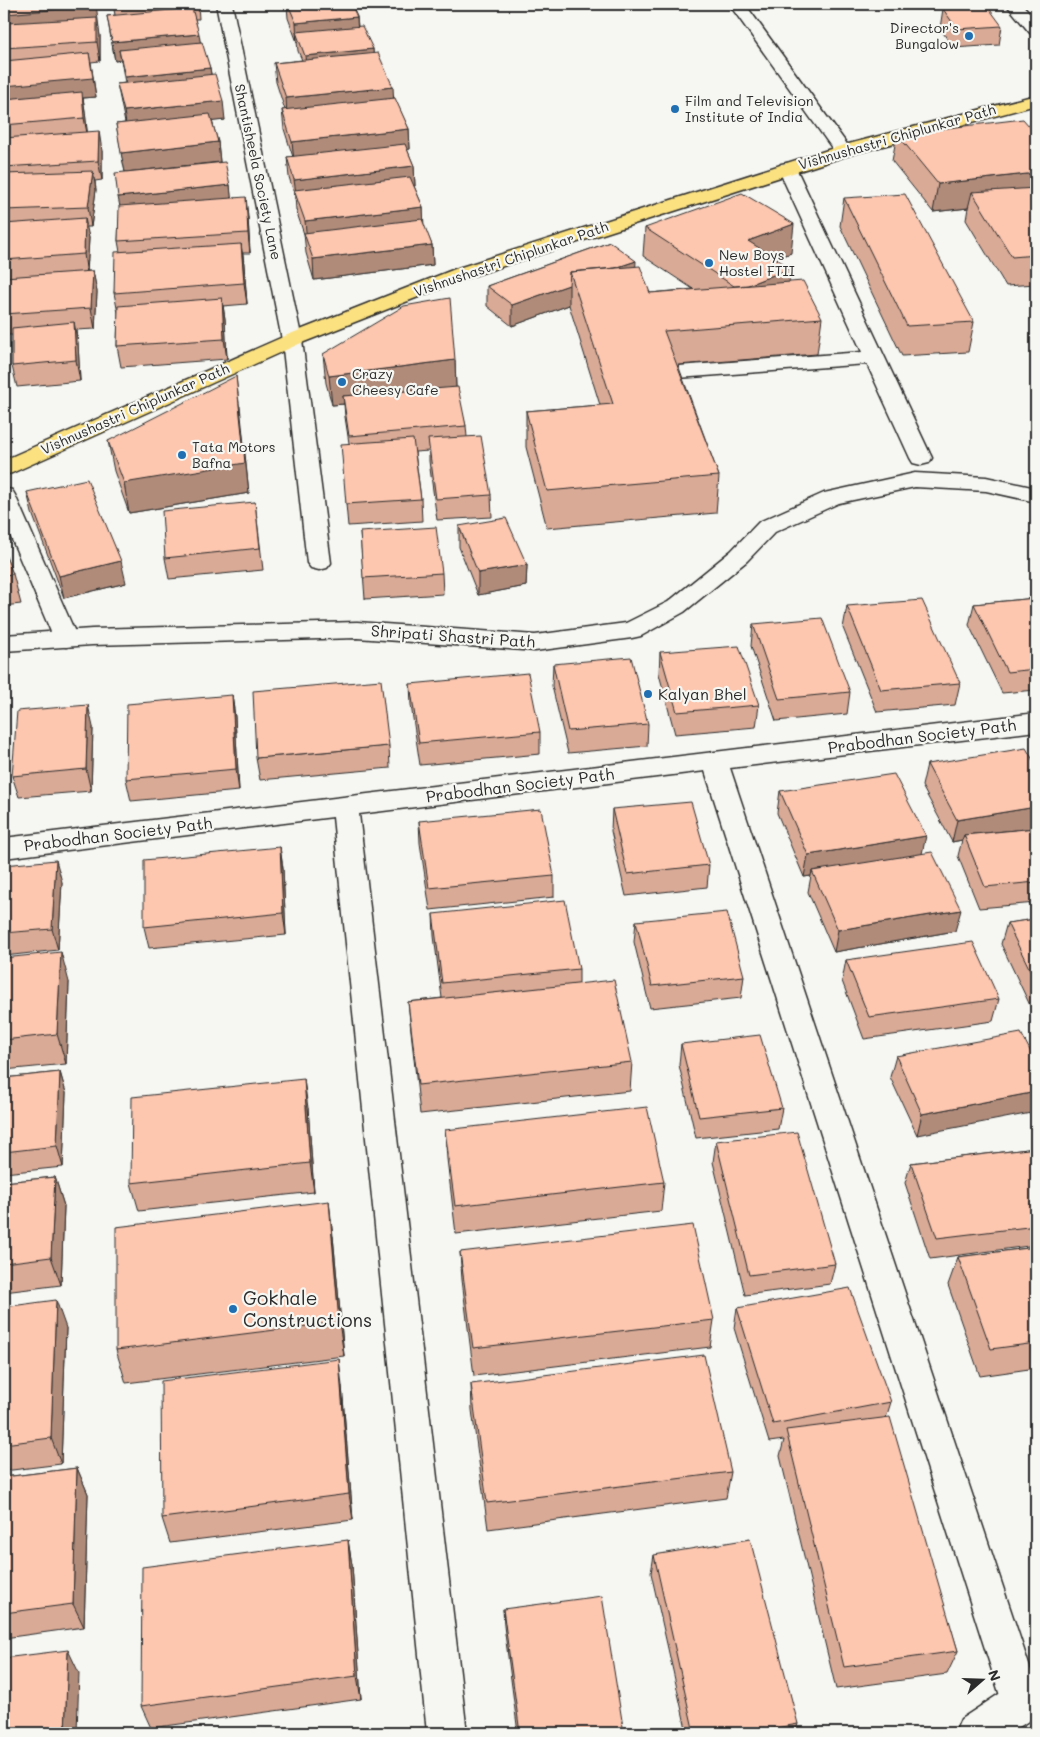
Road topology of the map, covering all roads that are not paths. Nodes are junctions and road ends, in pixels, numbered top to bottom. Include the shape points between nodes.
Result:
1 (224, 4) edge
2 (738, 4) edge
3 (1014, 4) edge
4 (1036, 30) edge
5 (1036, 101) edge
6 (843, 151) junction
7 (787, 168) junction
8 (292, 340) junction
9 (874, 357) junction
10 (678, 372) edge
11 (921, 458) dead end
12 (4, 468) edge
13 (4, 494) edge
14 (1036, 496) edge
15 (319, 563) dead end
16 (66, 639) junction
17 (4, 643) edge
18 (1036, 722) edge
19 (715, 762) junction
20 (345, 806) junction
21 (4, 848) edge
22 (1029, 1697) edge
23 (447, 1733) edge
24 (975, 1733) edge

1 - 8 street, Shantisheela Society Lane
2 - 6 street
3 - 4 street
5 - 6 main road, Vishnushastri Chiplunkar Path
6 - 7 main road, Vishnushastri Chiplunkar Path
7 - 8 main road, Vishnushastri Chiplunkar Path via 462,273
7 - 9 street
8 - 12 main road, Vishnushastri Chiplunkar Path
8 - 15 street, Shantisheela Society Lane
9 - 10 street
9 - 11 street
13 - 16 street
14 - 16 street, Shripati Shastri Path via 986,484 915,480 832,498 767,527 739,556 676,607 632,630 534,643 357,630
16 - 17 street, Shripati Shastri Path
18 - 19 street, Prabodhan Society Path
19 - 20 street, Prabodhan Society Path
19 - 22 street
20 - 21 street, Prabodhan Society Path
20 - 23 street
22 - 24 street

